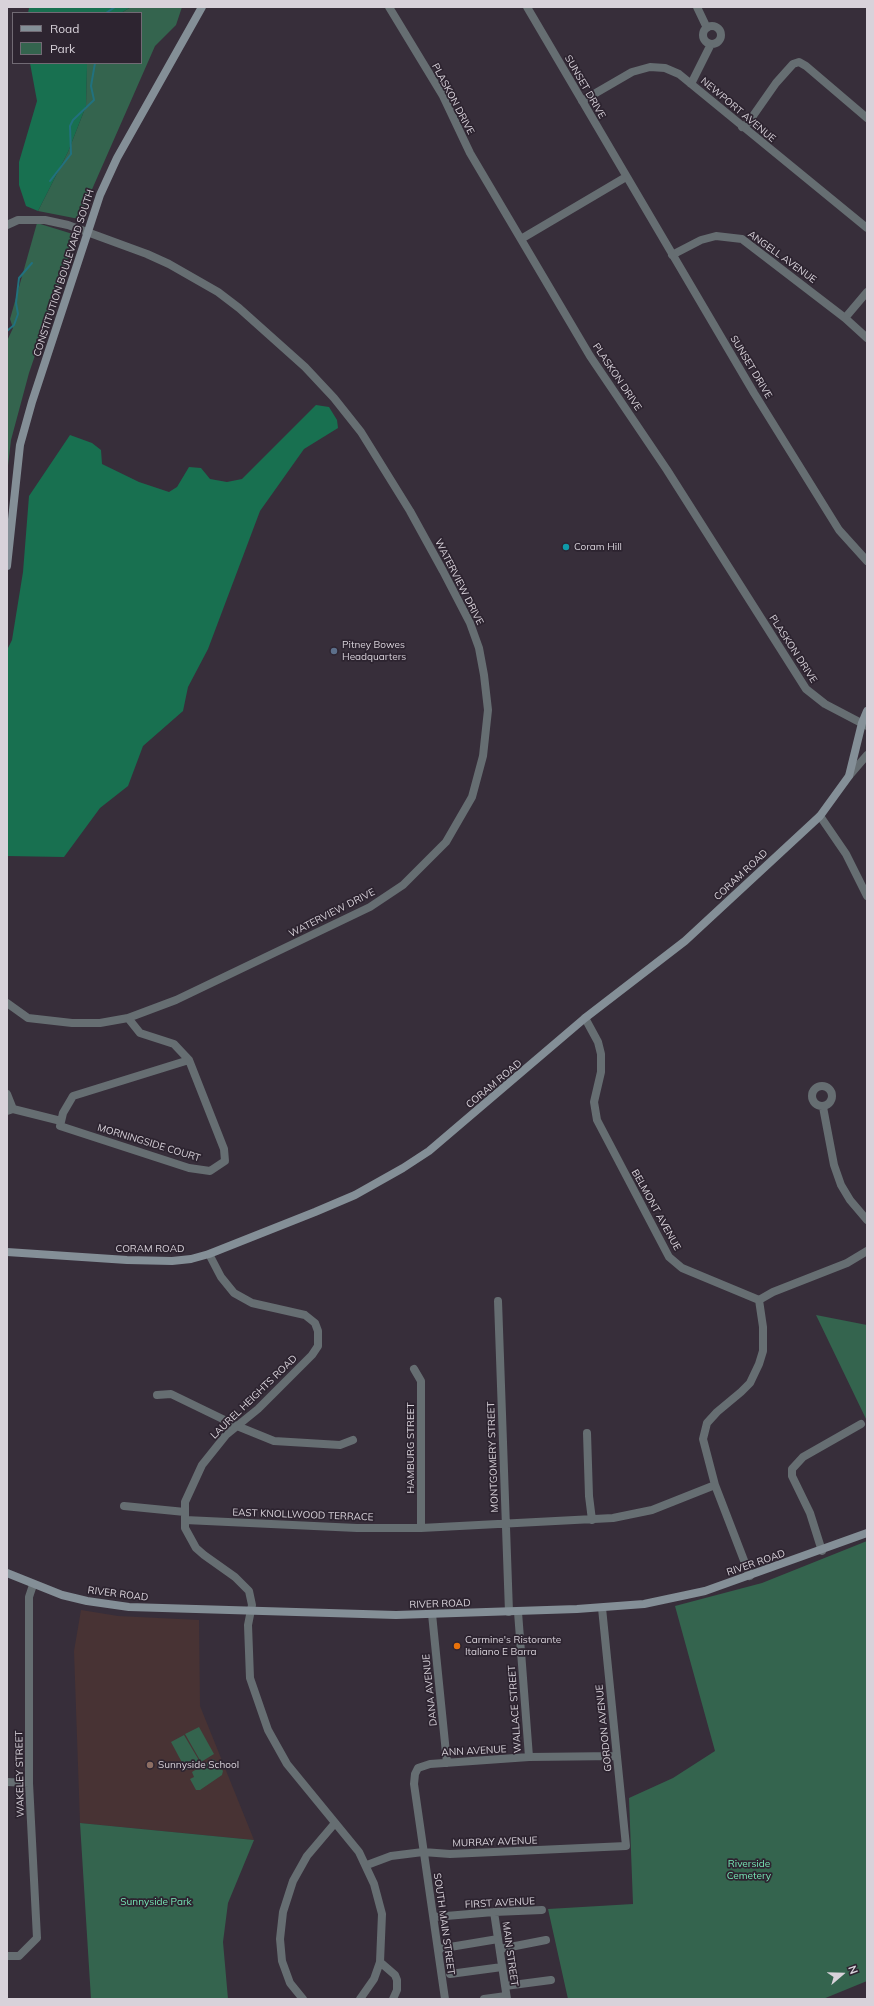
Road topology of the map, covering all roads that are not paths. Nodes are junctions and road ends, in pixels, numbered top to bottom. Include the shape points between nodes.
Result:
1 (202, 7) edge
2 (389, 7) edge
3 (527, 7) edge
4 (697, 7) edge
5 (707, 28) junction
6 (711, 44) junction
7 (691, 84) junction
8 (582, 101) junction
9 (867, 118) edge
10 (742, 128) junction
11 (626, 177) junction
12 (7, 224) edge
13 (867, 228) edge
14 (87, 232) junction
15 (521, 239) junction
16 (672, 255) junction
17 (867, 292) edge
18 (845, 318) junction
19 (867, 338) edge
20 (867, 562) edge
21 (7, 566) edge
22 (867, 711) edge
23 (864, 724) edge
24 (867, 755) edge
25 (849, 776) junction
26 (820, 816) junction
27 (867, 896) edge
28 (7, 1003) edge
29 (128, 1018) junction
30 (585, 1018) junction
31 (189, 1060) junction
32 (7, 1094) edge
33 (823, 1107) dead end
34 (10, 1110) edge
35 (61, 1121) junction
36 (867, 1220) edge
37 (867, 1251) edge
38 (7, 1252) edge
39 (209, 1254) junction
40 (759, 1300) junction
41 (498, 1301) dead end
42 (414, 1369) dead end
43 (156, 1395) dead end
44 (861, 1424) dead end
45 (237, 1426) junction
46 (587, 1433) dead end
47 (353, 1440) dead end
48 (715, 1485) junction
49 (124, 1506) dead end
50 (185, 1516) junction
51 (592, 1520) junction
52 (506, 1525) junction
53 (421, 1528) junction
54 (867, 1533) edge
55 (822, 1550) junction
56 (7, 1573) edge
57 (750, 1576) junction
58 (33, 1585) junction
59 (602, 1608) junction
60 (251, 1611) junction
61 (514, 1612) junction
62 (432, 1614) junction
63 (617, 1756) junction
64 (529, 1758) junction
65 (448, 1763) junction
66 (7, 1782) edge
67 (29, 1783) junction
68 (335, 1823) junction
69 (626, 1846) joint
70 (423, 1852) junction
71 (366, 1865) junction
72 (542, 1910) dead end
73 (494, 1912) junction
74 (434, 1918) junction
75 (498, 1939) junction
76 (546, 1940) dead end
77 (438, 1949) junction
78 (500, 1949) junction
79 (7, 1956) edge
80 (380, 1962) junction
81 (502, 1967) junction
82 (450, 1974) dead end
83 (551, 1980) dead end
84 (505, 1986) junction
85 (507, 1997) edge
86 (303, 1999) edge
87 (360, 1999) edge
88 (392, 1999) edge
89 (445, 1999) edge
90 (484, 1999) edge

1 - 14 main road, CONSTITUTION BOULEVARD SOUTH via 117,158
2 - 15 street, PLASKON DRIVE via 443,96 470,153
3 - 8 street, SUNSET DRIVE
4 - 5 street
5 - 6 street via 703,37
5 - 6 street via 715,27 720,34 718,42
6 - 7 street
7 - 8 street, NEWPORT AVENUE via 679,74 665,68 650,68 632,72
7 - 10 street, NEWPORT AVENUE
8 - 11 street, SUNSET DRIVE
9 - 10 street via 798,62 793,64 776,84
10 - 13 street, NEWPORT AVENUE
11 - 15 street
11 - 16 street, SUNSET DRIVE
12 - 14 street, WATERVIEW DRIVE via 18,220 45,220
14 - 21 main road, CONSTITUTION BOULEVARD SOUTH via 20,445
14 - 29 street, WATERVIEW DRIVE via 147,254 218,292 265,330 334,398 360,432 402,498 470,624 479,648 488,710 483,756 472,797 446,842 403,885 370,907 176,1000
15 - 23 street, PLASKON DRIVE via 590,356 667,470 806,689 824,704
16 - 18 street, ANGELL AVENUE via 701,240 716,236 742,239
16 - 20 street, SUNSET DRIVE via 839,530
17 - 18 street
18 - 19 street, ANGELL AVENUE
22 - 23 main road, CORAM ROAD
23 - 25 main road, CORAM ROAD
24 - 25 street
25 - 26 main road, CORAM ROAD
26 - 27 street via 846,854
26 - 30 main road, CORAM ROAD via 685,940
28 - 29 street, WATERVIEW DRIVE via 28,1018 100,1023
29 - 31 street, MORNINGSIDE COURT via 140,1033 174,1044
30 - 39 main road, CORAM ROAD via 451,1133 403,1168 348,1198
30 - 40 street, BELMONT AVENUE via 596,1037 601,1054 601,1072 594,1102 597,1120 669,1257 682,1268
31 - 35 street via 73,1096 62,1113
31 - 35 street, MORNINGSIDE COURT via 224,1149 226,1161 210,1170 189,1168 60,1126
32 - 34 street
33 - 36 street via 834,1165 841,1185
34 - 35 street, MORNINGSIDE COURT
37 - 40 street via 847,1263
38 - 39 main road, CORAM ROAD via 172,1261
39 - 45 street, LAUREL HEIGHTS ROAD via 221,1277 234,1293 258,1305 305,1315 315,1323 319,1336 318,1346 312,1355 258,1409
40 - 48 street via 764,1327 759,1364 750,1383 712,1417 705,1429 704,1448
41 - 52 street, MONTGOMERY STREET
42 - 53 street, HAMBURG STREET via 420,1381
43 - 45 street via 171,1394
44 - 55 street via 803,1457 792,1469 792,1476 810,1513
45 - 47 street via 274,1441 340,1445
45 - 50 street, LAUREL HEIGHTS ROAD via 226,1435 202,1465 185,1502
46 - 51 street
48 - 51 street, EAST KNOLLWOOD TERRACE via 642,1513
48 - 57 street
49 - 50 street, EAST KNOLLWOOD TERRACE
50 - 53 street, EAST KNOLLWOOD TERRACE via 357,1528
50 - 60 street, LAUREL HEIGHTS ROAD via 187,1534 196,1548 235,1577 249,1591
51 - 52 street, EAST KNOLLWOOD TERRACE
52 - 53 street, EAST KNOLLWOOD TERRACE
52 - 61 street, MONTGOMERY STREET
54 - 55 main road, RIVER ROAD
55 - 57 main road, RIVER ROAD
56 - 58 main road, RIVER ROAD
57 - 59 main road, RIVER ROAD via 705,1592 662,1601
58 - 60 main road, RIVER ROAD via 62,1595 105,1604
58 - 67 street, WAKELEY STREET via 29,1597
59 - 61 main road, RIVER ROAD
59 - 63 street, GORDON AVENUE
60 - 62 main road, RIVER ROAD
60 - 68 street, LAUREL HEIGHTS ROAD via 248,1625 250,1678 262,1718 287,1764
61 - 62 main road, RIVER ROAD
61 - 64 street, WALLACE STREET
62 - 65 street, DANA AVENUE
63 - 64 street, ANN AVENUE
63 - 69 street, GORDON AVENUE
64 - 65 street, ANN AVENUE
65 - 70 street, ANN AVENUE via 424,1765 418,1768 415,1774 414,1784
66 - 67 street
67 - 79 street, WAKELEY STREET via 37,1938 19,1956
68 - 71 street, LAUREL HEIGHTS ROAD via 359,1852
68 - 86 street via 307,1856 293,1881 283,1912 280,1938 282,1961 290,1983
69 - 70 street, MURRAY AVENUE via 450,1854
70 - 71 street, MURRAY AVENUE via 391,1856
70 - 74 street, SOUTH MAIN STREET
71 - 80 street, LAUREL HEIGHTS ROAD via 382,1914
72 - 73 street, FIRST AVENUE
73 - 74 street, FIRST AVENUE
73 - 75 street, MAIN STREET
74 - 77 street, SOUTH MAIN STREET
75 - 77 street
75 - 78 street, MAIN STREET
76 - 78 street
77 - 89 street, SOUTH MAIN STREET
78 - 81 street, MAIN STREET
80 - 87 street, LAUREL HEIGHTS ROAD via 374,1979
80 - 88 street via 397,1980 397,1990
81 - 82 street
81 - 84 street, MAIN STREET
83 - 84 street
84 - 85 street, MAIN STREET
85 - 90 street

